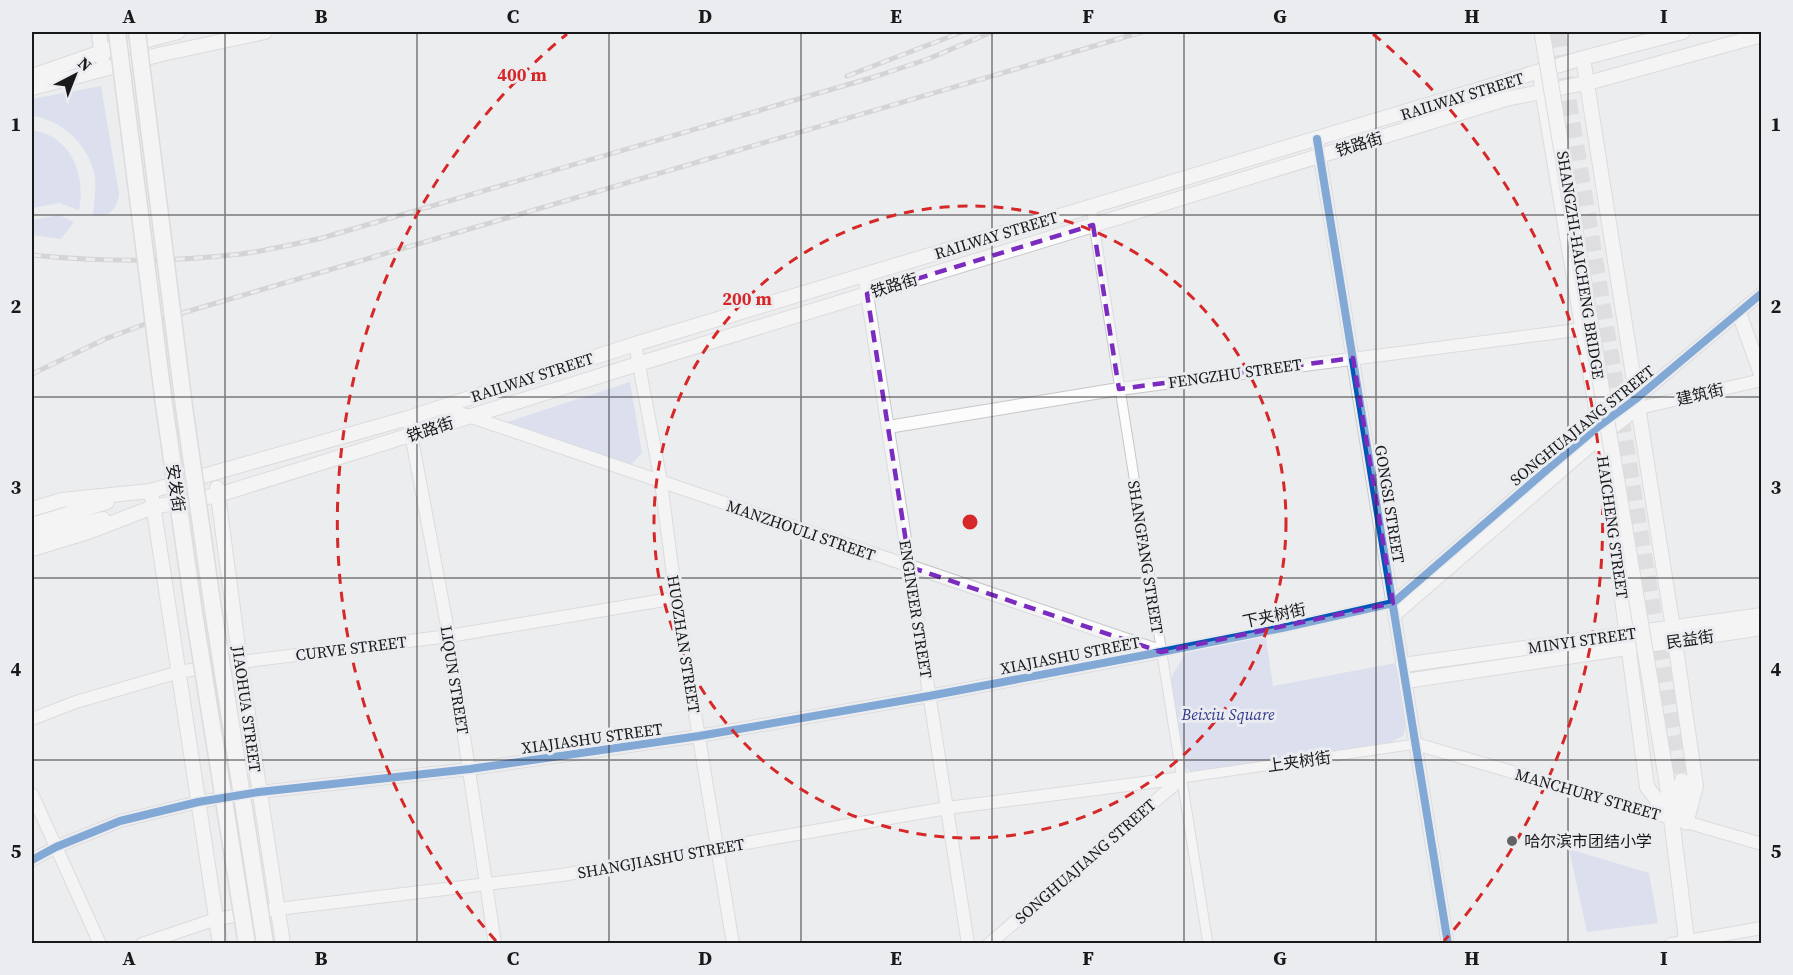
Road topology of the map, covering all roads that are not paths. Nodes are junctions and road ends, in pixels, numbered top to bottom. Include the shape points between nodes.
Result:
1 (99, 32) edge
2 (117, 32) edge
3 (137, 32) edge
4 (178, 32) edge
5 (265, 32) edge
6 (1542, 32) edge
7 (1683, 32) edge
8 (159, 33) edge
9 (1761, 35) edge
10 (101, 51) junction
11 (162, 54) junction
12 (1583, 58) junction
13 (103, 69) junction
14 (1540, 72) junction
15 (32, 76) edge
16 (1587, 83) junction
17 (32, 88) edge
18 (1543, 91) junction
19 (1317, 139) junction
20 (1320, 156) junction
21 (1090, 206) junction
22 (1094, 225) junction
23 (864, 275) junction
24 (1761, 293) edge
25 (867, 294) junction
26 (1739, 313) junction
27 (1584, 329) junction
28 (635, 344) junction
29 (1353, 358) junction
30 (638, 364) junction
31 (1761, 379) edge
32 (1119, 389) junction
33 (1638, 403) junction
34 (442, 407) junction
35 (470, 416) junction
36 (408, 418) junction
37 (888, 427) junction
38 (1600, 432) junction
39 (412, 435) junction
40 (214, 474) junction
41 (661, 482) junction
42 (150, 491) junction
43 (218, 495) junction
44 (153, 507) junction
45 (32, 509) edge
46 (32, 525) edge
47 (32, 535) edge
48 (32, 549) edge
49 (910, 567) junction
50 (676, 598) junction
51 (1394, 609) junction
52 (1761, 615) edge
53 (1761, 628) edge
54 (1627, 633) junction
55 (1674, 635) junction
56 (449, 636) junction
57 (1629, 648) junction
58 (1161, 652) junction
59 (240, 662) junction
60 (1403, 665) junction
61 (179, 672) junction
62 (1406, 681) junction
63 (929, 696) junction
64 (32, 719) edge
65 (699, 736) junction
66 (1416, 744) junction
67 (470, 769) junction
68 (1182, 778) junction
69 (1674, 781) junction
70 (259, 792) junction
71 (32, 794) edge
72 (198, 802) junction
73 (947, 808) junction
74 (1671, 818) junction
75 (1686, 822) junction
76 (1761, 844) edge
77 (56, 847) junction
78 (717, 848) junction
79 (32, 860) edge
80 (487, 884) junction
81 (278, 909) junction
82 (216, 919) junction
83 (1761, 928) edge
84 (1686, 943) edge
85 (100, 944) edge
86 (142, 944) edge
87 (220, 944) edge
88 (247, 944) edge
89 (265, 944) edge
90 (283, 944) edge
91 (495, 944) edge
92 (733, 944) edge
93 (968, 944) edge
94 (989, 944) edge
95 (1208, 944) edge
96 (1448, 944) edge
97 (1671, 944) edge

1 - 10 main road
2 - 88 highway, 安发街, bridge via 195,625
3 - 89 highway, 安发街, bridge via 188,431
4 - 8 main road
5 - 11 main road
6 - 69 main road, SHANGZHI-HAICHENG BRIDGE, bridge
7 - 12 main road, RAILWAY STREET
8 - 10 main road
8 - 11 main road
9 - 16 main road, 铁路街
10 - 13 main road
10 - 15 main road
11 - 13 main road
12 - 14 main road, RAILWAY STREET
12 - 16 main road
13 - 17 main road
14 - 18 main road, HAICHENG STREET
14 - 19 main road, RAILWAY STREET
16 - 18 main road, 铁路街
16 - 33 main road
18 - 20 main road, 铁路街
18 - 27 main road, HAICHENG STREET
19 - 20 street, GONGSI STREET
19 - 21 main road, RAILWAY STREET
20 - 22 main road, 铁路街
20 - 29 street, GONGSI STREET
21 - 22 street, SHANGFANG STREET
21 - 23 main road, RAILWAY STREET
22 - 25 main road, 铁路街
22 - 32 street, SHANGFANG STREET
23 - 25 street, ENGINEER STREET
23 - 28 main road, RAILWAY STREET
24 - 26 street, SONGHUAJIANG STREET
25 - 30 main road, 铁路街
25 - 37 street, ENGINEER STREET
26 - 31 main road
26 - 33 street, SONGHUAJIANG STREET
27 - 29 street, FENGZHU STREET
27 - 38 main road, HAICHENG STREET
28 - 30 street, HUOZHAN STREET
28 - 34 main road, RAILWAY STREET
29 - 32 street, FENGZHU STREET
29 - 51 street, GONGSI STREET
30 - 35 main road, 铁路街
30 - 41 street, HUOZHAN STREET
31 - 33 street, 建筑街
32 - 37 street, FENGZHU STREET
32 - 58 street, SHANGFANG STREET
33 - 38 street, SONGHUAJIANG STREET
33 - 55 main road
34 - 35 street, MANZHOULI STREET
34 - 36 main road, RAILWAY STREET
35 - 39 main road, 铁路街
35 - 41 street, MANZHOULI STREET
36 - 39 street, LIQUN STREET
36 - 40 main road, RAILWAY STREET
37 - 49 street, ENGINEER STREET
38 - 51 street, SONGHUAJIANG STREET
38 - 54 main road, HAICHENG STREET
39 - 43 main road, 铁路街
39 - 56 street, LIQUN STREET
40 - 42 main road, RAILWAY STREET
40 - 43 main road, JIAOHUA STREET
41 - 49 street, MANZHOULI STREET
41 - 50 street, HUOZHAN STREET
42 - 44 main road
42 - 45 main road, RAILWAY STREET via 62,500
42 - 46 main road
43 - 44 main road, 铁路街
43 - 59 main road, JIAOHUA STREET
44 - 47 main road
44 - 48 main road, 铁路街
44 - 61 main road
49 - 58 street, MANZHOULI STREET
49 - 63 street, ENGINEER STREET
50 - 56 street, CURVE STREET
50 - 65 street, HUOZHAN STREET
51 - 58 street, 下夹树街
51 - 60 street, GONGSI STREET
52 - 55 main road, MINYI STREET
53 - 55 main road, 民益街
54 - 55 main road, MINYI STREET
54 - 57 main road, HAICHENG STREET
54 - 60 main road, MINYI STREET
55 - 57 main road, 民益街
55 - 75 main road via 1696,786
56 - 59 street, CURVE STREET
56 - 67 street, LIQUN STREET
57 - 62 main road, 民益街
57 - 74 main road, HAICHENG STREET via 1647,787
58 - 63 street, XIAJIASHU STREET
58 - 68 street, SHANGFANG STREET
59 - 61 street, CURVE STREET
59 - 70 main road, JIAOHUA STREET
60 - 62 street, GONGSI STREET
61 - 64 street, CURVE STREET
61 - 72 main road
62 - 66 street, GONGSI STREET
63 - 65 street, XIAJIASHU STREET
63 - 73 street, ENGINEER STREET
65 - 67 street, XIAJIASHU STREET
65 - 78 street, HUOZHAN STREET
66 - 68 street, 上夹树街
66 - 74 street, MANCHURY STREET
66 - 96 street, GONGSI STREET
67 - 70 street, XIAJIASHU STREET
67 - 80 street, LIQUN STREET
68 - 73 street, SHANGJIASHU STREET
68 - 94 street, SONGHUAJIANG STREET
68 - 95 street, SHANGFANG STREET
69 - 74 main road
69 - 75 main road
70 - 72 street, XIAJIASHU STREET
70 - 81 main road, JIAOHUA STREET
71 - 77 street
72 - 77 street, XIAJIASHU STREET via 120,821
72 - 82 main road
73 - 78 street, SHANGJIASHU STREET
73 - 93 street, ENGINEER STREET
74 - 75 street, MANCHURY STREET
74 - 84 main road
75 - 76 street, MANCHURY STREET
77 - 79 street, XIAJIASHU STREET
77 - 85 street
78 - 80 street, SHANGJIASHU STREET
78 - 92 street, HUOZHAN STREET
80 - 81 street, SHANGJIASHU STREET
80 - 91 street, LIQUN STREET
81 - 82 street, SHANGJIASHU STREET
81 - 90 main road, JIAOHUA STREET
82 - 86 street, SHANGJIASHU STREET
82 - 87 main road
83 - 84 street
84 - 97 street

